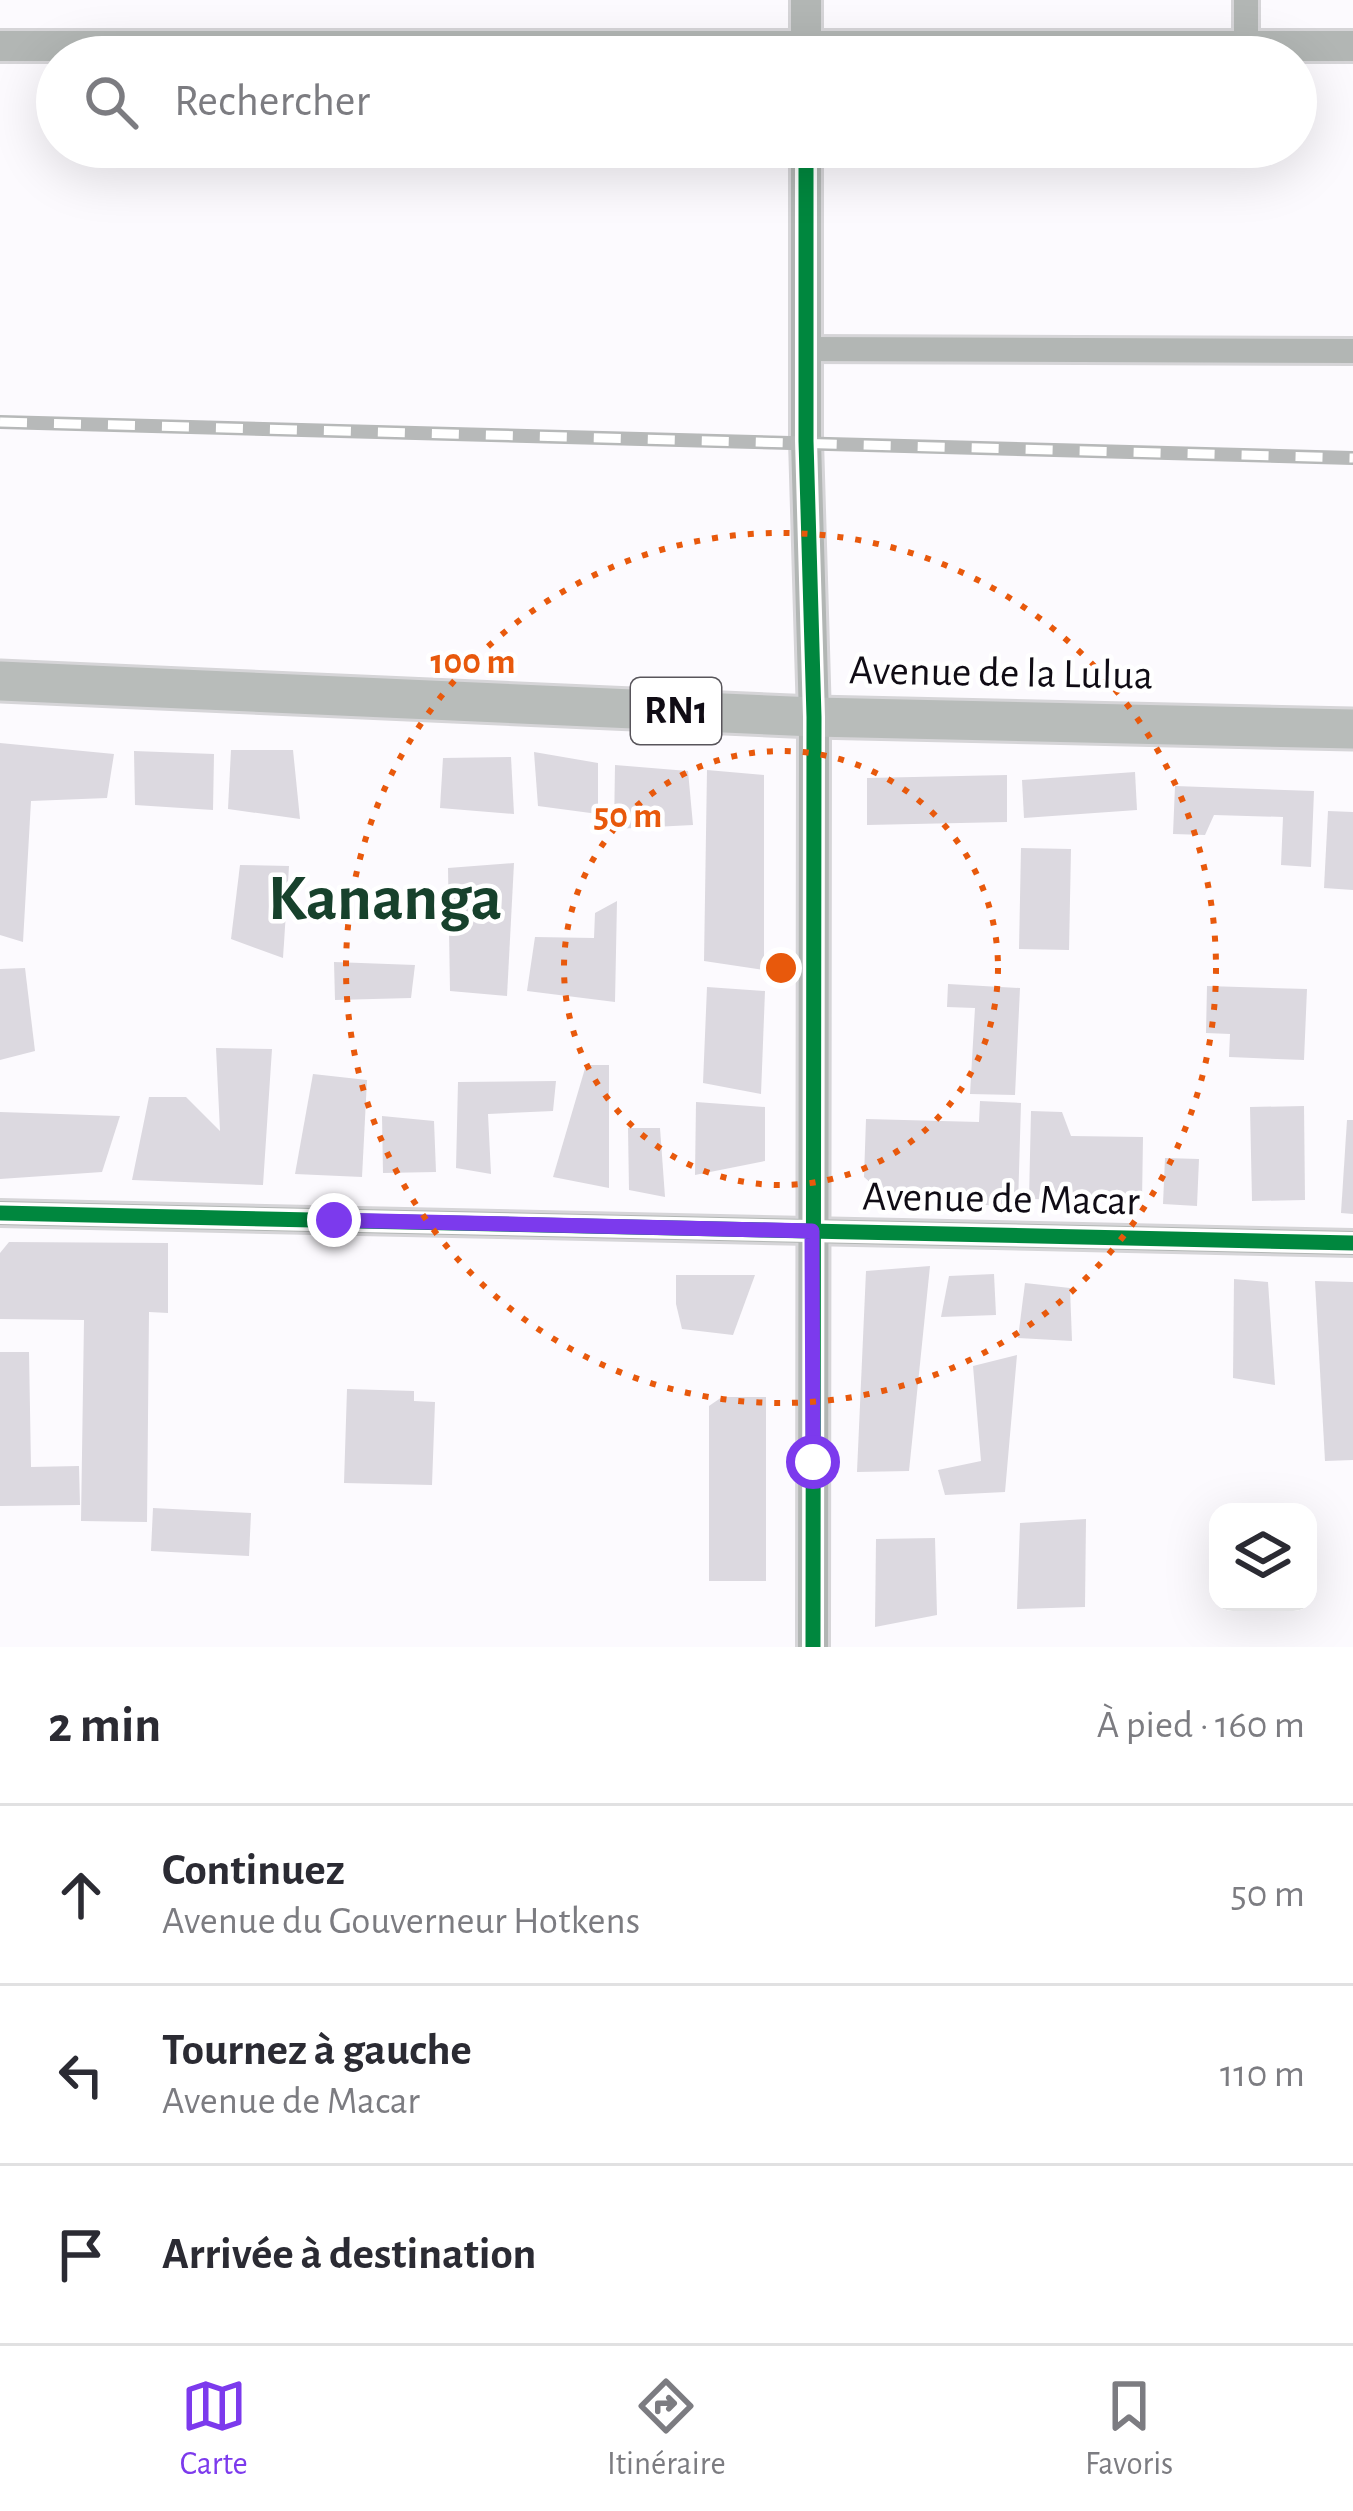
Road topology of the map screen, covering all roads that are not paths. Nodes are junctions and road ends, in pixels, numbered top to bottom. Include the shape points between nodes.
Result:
1 (806, 0) edge
2 (1246, 0) edge
3 (806, 36) edge
4 (1246, 36) edge
5 (1317, 45) edge
6 (0, 46) edge
7 (36, 46) edge
8 (1353, 46) edge
9 (806, 168) edge
10 (807, 349) junction
11 (1353, 351) edge
12 (0, 681) edge
13 (814, 717) junction
14 (1353, 729) edge
15 (0, 1213) edge
16 (812, 1231) junction
17 (1353, 1243) edge
18 (813, 1647) edge

1 - 3 street
2 - 4 street
5 - 8 street
6 - 7 street
9 - 10 street
10 - 11 street
10 - 13 street
12 - 13 highway, Avenue de la Lulua / RN1
13 - 14 highway, Avenue de la Lulua / RN1
13 - 16 street
15 - 16 street, Avenue de Macar
16 - 17 street, Avenue de Macar
16 - 18 street

